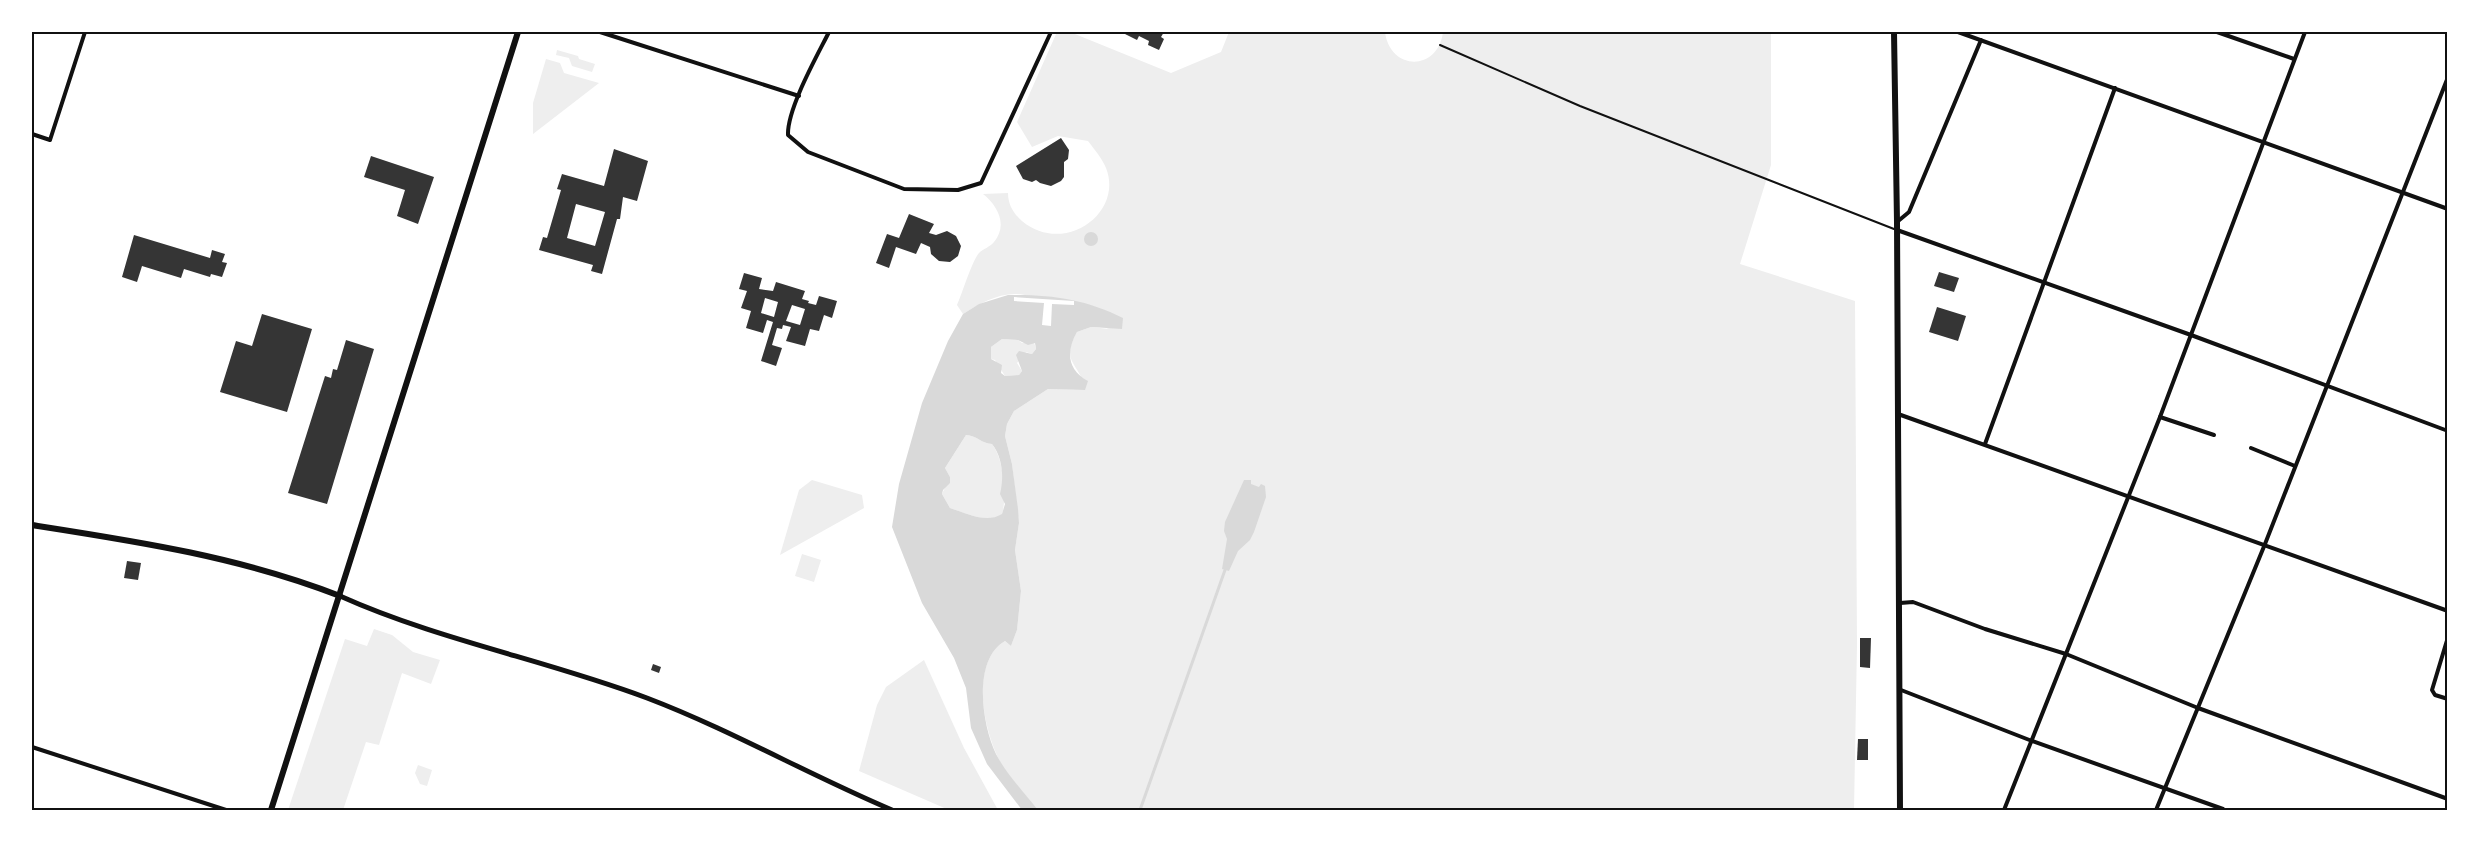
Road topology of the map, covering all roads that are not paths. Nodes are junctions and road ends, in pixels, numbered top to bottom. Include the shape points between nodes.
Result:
1 (85, 32) edge
2 (518, 32) edge
3 (600, 32) edge
4 (829, 32) edge
5 (1051, 32) edge
6 (1894, 32) edge
7 (1958, 32) edge
8 (2217, 32) edge
9 (2306, 32) edge
10 (1981, 40) junction
11 (1440, 45) dead end
12 (2294, 59) junction
13 (2448, 77) edge
14 (2115, 88) junction
15 (799, 96) junction
16 (32, 134) edge
17 (2263, 141) junction
18 (2402, 191) junction
19 (2448, 209) edge
20 (1897, 222) junction
21 (1897, 230) junction
22 (2045, 285) junction
23 (2191, 336) junction
24 (2326, 386) junction
25 (1897, 414) junction
26 (2160, 417) junction
27 (2448, 431) edge
28 (2214, 435) dead end
29 (1985, 444) junction
30 (2251, 448) dead end
31 (2295, 466) junction
32 (2129, 495) junction
33 (32, 525) edge
34 (2265, 544) junction
35 (340, 596) junction
36 (1900, 603) junction
37 (2448, 611) edge
38 (2448, 637) edge
39 (2066, 654) junction
40 (1901, 690) junction
41 (2448, 699) edge
42 (2198, 708) junction
43 (2032, 741) junction
44 (32, 747) edge
45 (2165, 788) junction
46 (2448, 800) edge
47 (2223, 809) dead end
48 (226, 810) edge
49 (271, 810) edge
50 (891, 810) edge
51 (1900, 810) edge
52 (2004, 810) edge
53 (2156, 810) edge

1 - 16 street via 50,140
2 - 35 main road
3 - 15 street
4 - 15 street
5 - 15 street via 986,177 973,188 904,189 808,152 788,135
6 - 20 main road
7 - 10 street
8 - 12 street
9 - 12 street
10 - 14 street
10 - 20 street via 1909,212
11 - 21 lane via 1580,106
12 - 17 street
13 - 18 street
14 - 17 street
14 - 22 street
17 - 18 street
17 - 23 street
18 - 19 street
18 - 24 street
20 - 21 main road
21 - 22 street
21 - 25 main road
22 - 23 street
22 - 29 street
23 - 24 street
23 - 26 street
24 - 27 street
24 - 31 street
25 - 29 street
25 - 36 main road
26 - 28 street
26 - 32 street
29 - 32 street
30 - 31 street
31 - 34 street
32 - 34 street
32 - 39 street
33 - 35 main road via 220,560
34 - 37 street
34 - 42 street
35 - 49 main road
35 - 50 street via 647,698
36 - 39 street via 1913,602
36 - 40 main road
38 - 41 street via 2432,690
39 - 42 street
39 - 43 street
40 - 43 street
40 - 51 main road
42 - 45 street
42 - 46 street
43 - 45 street
43 - 52 street
44 - 48 street
45 - 47 street
45 - 53 street

